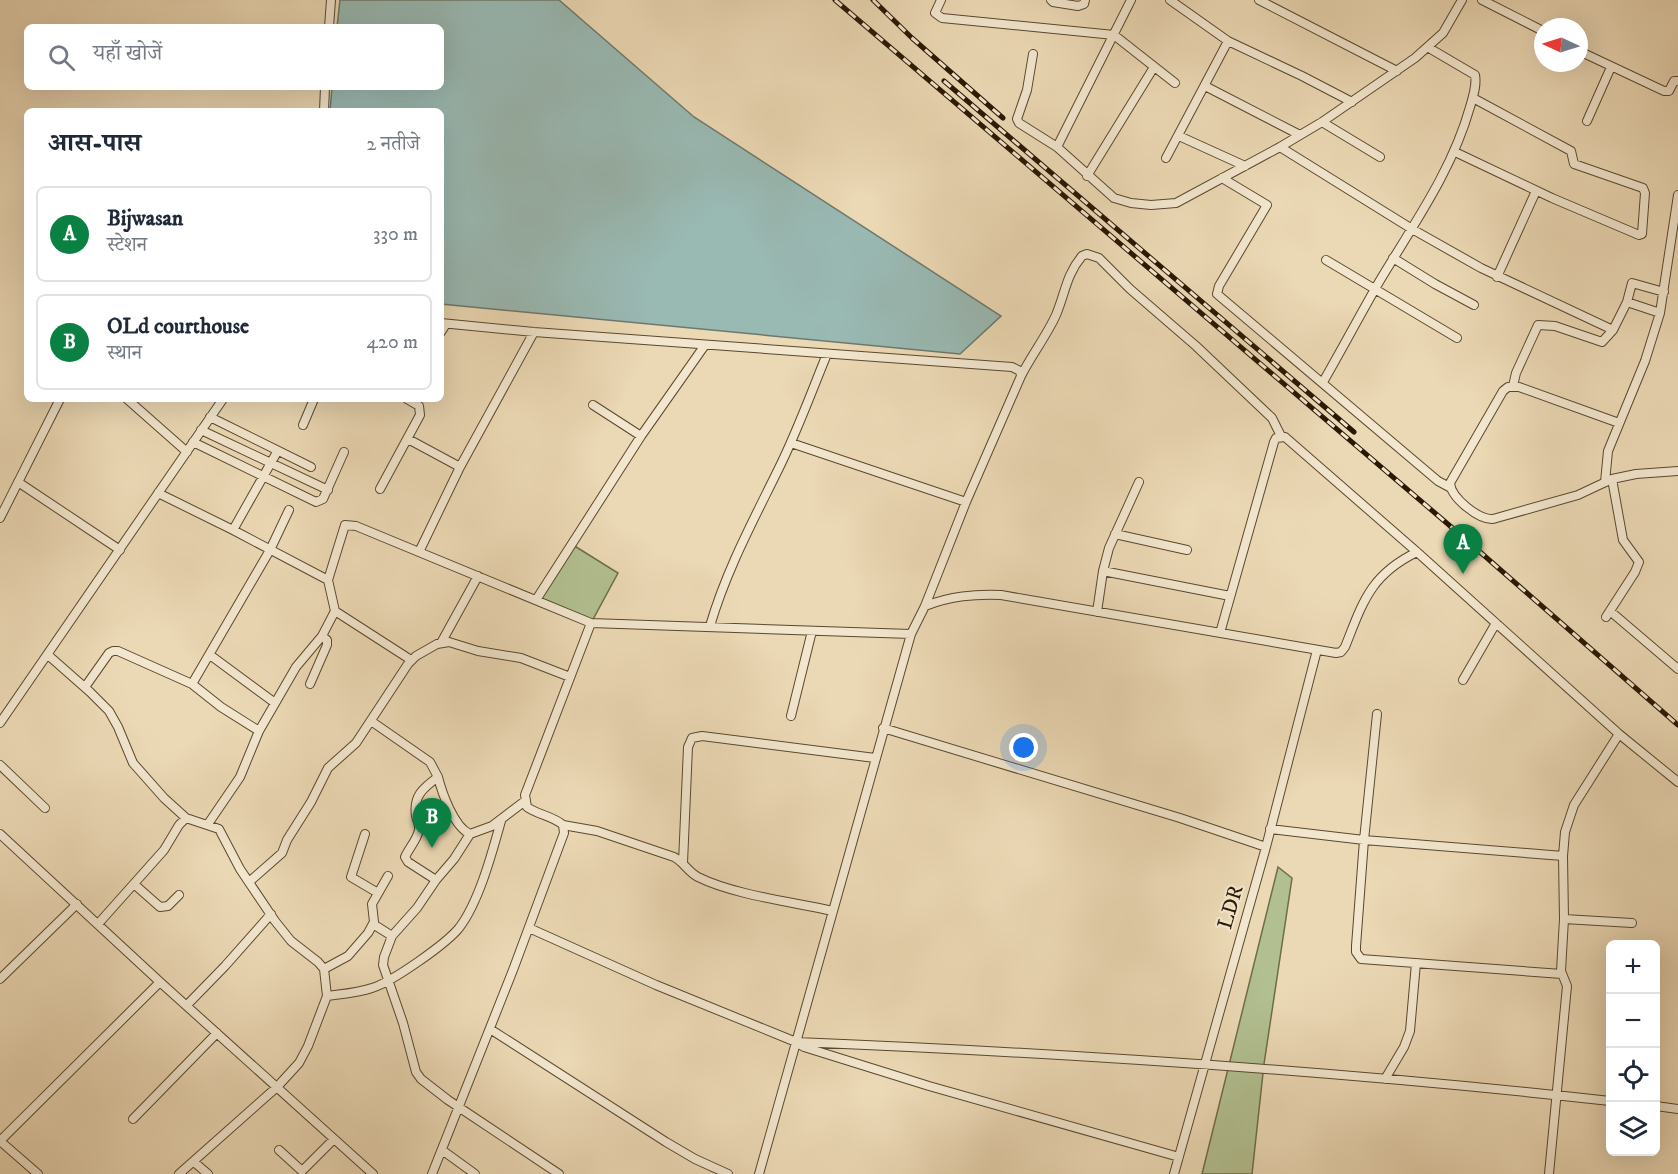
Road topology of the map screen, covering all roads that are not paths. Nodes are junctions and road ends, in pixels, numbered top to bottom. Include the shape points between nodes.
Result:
1 (331, 0) edge
2 (941, 0) edge
3 (1051, 0) edge
4 (1085, 0) edge
5 (1131, 0) edge
6 (1170, 0) edge
7 (1259, 0) edge
8 (1462, 0) edge
9 (1482, 0) edge
10 (329, 24) edge
11 (1534, 26) edge
12 (1114, 35) junction
13 (1228, 41) junction
14 (1429, 48) junction
15 (1033, 54) dead end
16 (1588, 56) edge
17 (1155, 67) junction
18 (1611, 68) junction
19 (1397, 71) junction
20 (1678, 81) edge
21 (1175, 83) dead end
22 (1205, 86) junction
23 (325, 90) edge
24 (1473, 98) junction
25 (1352, 102) junction
26 (324, 108) edge
27 (1587, 121) dead end
28 (1322, 122) junction
29 (1179, 135) junction
30 (1300, 135) junction
31 (1057, 147) junction
32 (1280, 147) junction
33 (1455, 152) junction
34 (1380, 157) dead end
35 (1167, 158) dead end
36 (1245, 166) junction
37 (1087, 176) junction
38 (1222, 178) junction
39 (1536, 191) junction
40 (1678, 195) edge
41 (1412, 229) junction
42 (1393, 258) junction
43 (1326, 260) dead end
44 (1497, 277) junction
45 (1375, 289) junction
46 (1664, 292) junction
47 (1627, 302) junction
48 (1474, 305) dead end
49 (1660, 313) junction
50 (444, 324) edge
51 (1613, 330) junction
52 (534, 332) junction
53 (1457, 338) dead end
54 (705, 345) junction
55 (827, 354) junction
56 (1020, 376) junction
57 (1323, 382) junction
58 (1513, 386) junction
59 (58, 402) edge
60 (130, 402) edge
61 (221, 402) edge
62 (313, 402) edge
63 (412, 402) edge
64 (593, 405) dead end
65 (210, 417) junction
66 (1619, 423) junction
67 (303, 425) dead end
68 (201, 430) junction
69 (641, 436) junction
70 (1281, 436) junction
71 (408, 439) junction
72 (193, 442) junction
73 (791, 443) junction
74 (187, 452) junction
75 (277, 452) junction
76 (344, 452) dead end
77 (271, 463) junction
78 (311, 467) dead end
79 (460, 467) junction
80 (1678, 471) edge
81 (263, 477) junction
82 (1609, 480) junction
83 (18, 482) junction
84 (1139, 482) dead end
85 (1450, 488) junction
86 (380, 489) dead end
87 (328, 490) junction
88 (158, 493) junction
89 (966, 502) junction
90 (289, 510) dead end
91 (0, 518) edge
92 (233, 530) junction
93 (1114, 534) junction
94 (120, 550) junction
95 (270, 550) junction
96 (1187, 550) dead end
97 (419, 552) junction
98 (1417, 552) junction
99 (1103, 571) junction
100 (478, 576) junction
101 (328, 580) junction
102 (1230, 596) junction
103 (536, 600) junction
104 (925, 606) junction
105 (336, 611) junction
106 (1097, 612) junction
107 (1496, 622) junction
108 (591, 623) junction
109 (710, 626) junction
110 (812, 630) junction
111 (1220, 633) junction
112 (911, 634) junction
113 (322, 636) junction
114 (441, 643) junction
115 (1317, 650) junction
116 (210, 654) junction
117 (48, 655) junction
118 (411, 660) junction
119 (1678, 669) edge
120 (570, 676) junction
121 (1463, 680) dead end
122 (192, 684) junction
123 (310, 684) dead end
124 (85, 687) junction
125 (275, 703) junction
126 (1377, 714) dead end
127 (791, 716) dead end
128 (371, 721) junction
129 (0, 723) edge
130 (884, 728) junction
131 (259, 731) junction
132 (1619, 734) junction
133 (875, 758) junction
134 (0, 765) edge
135 (438, 777) junction
136 (1678, 782) edge
137 (525, 801) junction
138 (45, 808) dead end
139 (186, 818) junction
140 (501, 820) junction
141 (208, 824) junction
142 (563, 825) junction
143 (1270, 829) junction
144 (0, 834) edge
145 (365, 834) dead end
146 (470, 834) junction
147 (1364, 840) junction
148 (1266, 847) junction
149 (1563, 856) junction
150 (683, 863) junction
151 (388, 876) dead end
152 (436, 880) junction
153 (249, 882) junction
154 (134, 884) junction
155 (378, 893) junction
156 (179, 895) dead end
157 (77, 904) junction
158 (833, 910) junction
159 (271, 914) junction
160 (1564, 919) junction
161 (1632, 923) dead end
162 (98, 924) junction
163 (372, 924) junction
164 (529, 928) junction
165 (392, 936) junction
166 (1416, 963) junction
167 (324, 969) junction
168 (1562, 974) junction
169 (0, 979) edge
170 (160, 982) junction
171 (387, 983) junction
172 (327, 996) junction
173 (187, 1005) junction
174 (490, 1029) junction
175 (217, 1033) junction
176 (795, 1042) junction
177 (1203, 1065) junction
178 (1385, 1079) junction
179 (277, 1087) junction
180 (1558, 1095) junction
181 (1606, 1100) edge
182 (459, 1106) junction
183 (1660, 1107) edge
184 (1678, 1109) edge
185 (133, 1119) dead end
186 (334, 1139) junction
187 (0, 1141) edge
188 (279, 1150) dead end
189 (442, 1150) junction
190 (1179, 1157) junction
191 (194, 1162) junction
192 (38, 1174) edge
193 (179, 1174) edge
194 (208, 1174) edge
195 (373, 1174) edge
196 (432, 1174) edge
197 (475, 1174) edge
198 (559, 1174) edge
199 (728, 1174) edge
200 (759, 1174) edge
201 (1174, 1174) edge
202 (1550, 1174) edge

1 - 10 street
2 - 12 street via 935,13 942,18
3 - 4 street via 1078,6
5 - 12 street
6 - 13 street
7 - 19 street
8 - 14 street
9 - 11 street
12 - 17 street
12 - 31 street
13 - 22 street
13 - 25 street
14 - 19 street
14 - 24 street via 1475,75
15 - 31 street via 1017,119
16 - 18 street
17 - 21 street
17 - 37 street
18 - 20 street via 1666,92
18 - 27 street
19 - 25 street
22 - 29 street
22 - 30 street
23 - 26 street
24 - 33 street
24 - 39 street via 1571,151 1574,164 1643,188 1646,193 1642,234
25 - 28 street
28 - 30 street
28 - 34 street
29 - 35 street
29 - 36 street
30 - 32 street
31 - 37 street
32 - 36 street
32 - 41 street
33 - 39 street
33 - 41 street
36 - 38 street
37 - 38 street via 1114,198 1164,205 1191,197
38 - 57 street via 1267,205 1217,294
39 - 44 street
40 - 46 street
41 - 42 street
41 - 44 street
42 - 45 street
42 - 48 street
43 - 45 street
44 - 51 street
45 - 53 street
45 - 57 street
46 - 47 street via 1632,283
46 - 49 street
47 - 49 street
47 - 51 street
49 - 66 street
50 - 52 street
51 - 58 street via 1602,342 1555,326 1538,325
52 - 54 street
52 - 79 street
54 - 55 street
54 - 69 street
55 - 56 street via 1012,367
55 - 73 street
56 - 70 street via 1057,313 1075,265 1089,254 1099,258 1272,418
56 - 89 street
57 - 85 street
58 - 66 street
58 - 85 street via 1503,392
59 - 83 street
60 - 74 street
61 - 65 street
62 - 67 street
63 - 71 street via 421,410
64 - 69 street
65 - 68 street
65 - 75 street
66 - 82 street via 1608,451
68 - 72 street
68 - 77 street
69 - 103 street
70 - 98 street
70 - 102 street via 1274,442
71 - 79 street
71 - 86 street
72 - 74 street
72 - 81 street
73 - 89 street
73 - 109 street via 742,541
74 - 88 street
75 - 77 street
75 - 78 street
76 - 87 street
77 - 81 street
77 - 87 street
79 - 97 street
80 - 82 street
81 - 87 street via 316,502
81 - 92 street
82 - 85 street via 1578,495 1486,520 1452,494
82 - 119 street via 1623,540 1639,562 1608,614
83 - 91 street
83 - 94 street
84 - 93 street
88 - 92 street
88 - 94 street
89 - 104 street
90 - 95 street
92 - 95 street
93 - 96 street
93 - 99 street
94 - 117 street
95 - 101 street
95 - 116 street
97 - 100 street
97 - 101 street via 345,525
98 - 107 street
98 - 115 street via 1403,558 1375,583 1341,652
99 - 102 street
99 - 106 street
100 - 103 street
100 - 114 street
101 - 105 street
102 - 111 street
103 - 108 street
104 - 106 street via 947,598 989,594
104 - 112 street
105 - 113 street
105 - 118 street
106 - 111 street
107 - 121 street
107 - 132 street
108 - 109 street
108 - 120 street
109 - 110 street
110 - 112 street
110 - 127 street
111 - 115 street
112 - 130 street
113 - 123 street via 327,645
113 - 125 street via 296,667
114 - 118 street
114 - 120 street via 458,643 478,651 521,658
115 - 143 street, LDR
116 - 122 street
116 - 125 street
117 - 124 street
117 - 129 street
118 - 128 street
120 - 137 street
122 - 124 street via 113,651
122 - 131 street
124 - 139 street via 109,711 139,771
125 - 131 street
126 - 147 street
128 - 135 street via 430,762
128 - 153 street via 356,742 328,768 282,853
130 - 133 street
130 - 148 street
131 - 141 street via 240,777
132 - 136 street
132 - 149 street via 1574,805 1565,832
133 - 150 street via 702,736 692,738 688,747
133 - 158 street
134 - 138 street
135 - 146 street via 445,800 461,827
135 - 152 street via 422,788 417,798 419,831 405,856
137 - 140 street
137 - 142 street via 533,811
139 - 141 street
139 - 154 street
140 - 146 street
140 - 171 street via 478,893 460,927
141 - 153 street via 222,833
142 - 150 street via 597,831
142 - 164 street via 564,833
143 - 147 street
143 - 148 street, LDR
144 - 157 street
145 - 155 street via 351,877
146 - 152 street
147 - 149 street
147 - 166 street via 1356,952 1362,959
148 - 177 street, LDR
149 - 160 street
150 - 158 street via 698,877 725,887
151 - 155 street
152 - 165 street
153 - 159 street
154 - 156 street via 160,907 168,906
154 - 162 street
155 - 163 street via 372,904
157 - 162 street
157 - 169 street
158 - 176 street
159 - 167 street via 291,941
159 - 173 street
160 - 161 street
160 - 168 street
162 - 170 street
163 - 165 street
163 - 167 street via 348,956
164 - 174 street
164 - 176 street
165 - 171 street via 383,965
166 - 168 street
166 - 178 street via 1410,1031
167 - 172 street
168 - 180 street via 1567,986
170 - 173 street
170 - 187 street
171 - 172 street
171 - 182 street via 401,1015 416,1072
172 - 179 street via 304,1056
173 - 175 street
174 - 182 street
174 - 199 street via 695,1160
175 - 179 street
175 - 185 street
176 - 177 street
176 - 190 street via 929,1086
176 - 200 street
177 - 178 street
177 - 190 street, LDR
178 - 180 street
179 - 186 street
179 - 191 street
180 - 181 street
180 - 202 street
182 - 189 street
182 - 198 street
183 - 184 street
186 - 188 street via 302,1171
186 - 195 street
187 - 192 street
189 - 196 street
189 - 197 street
190 - 201 street, LDR
191 - 193 street
191 - 194 street

